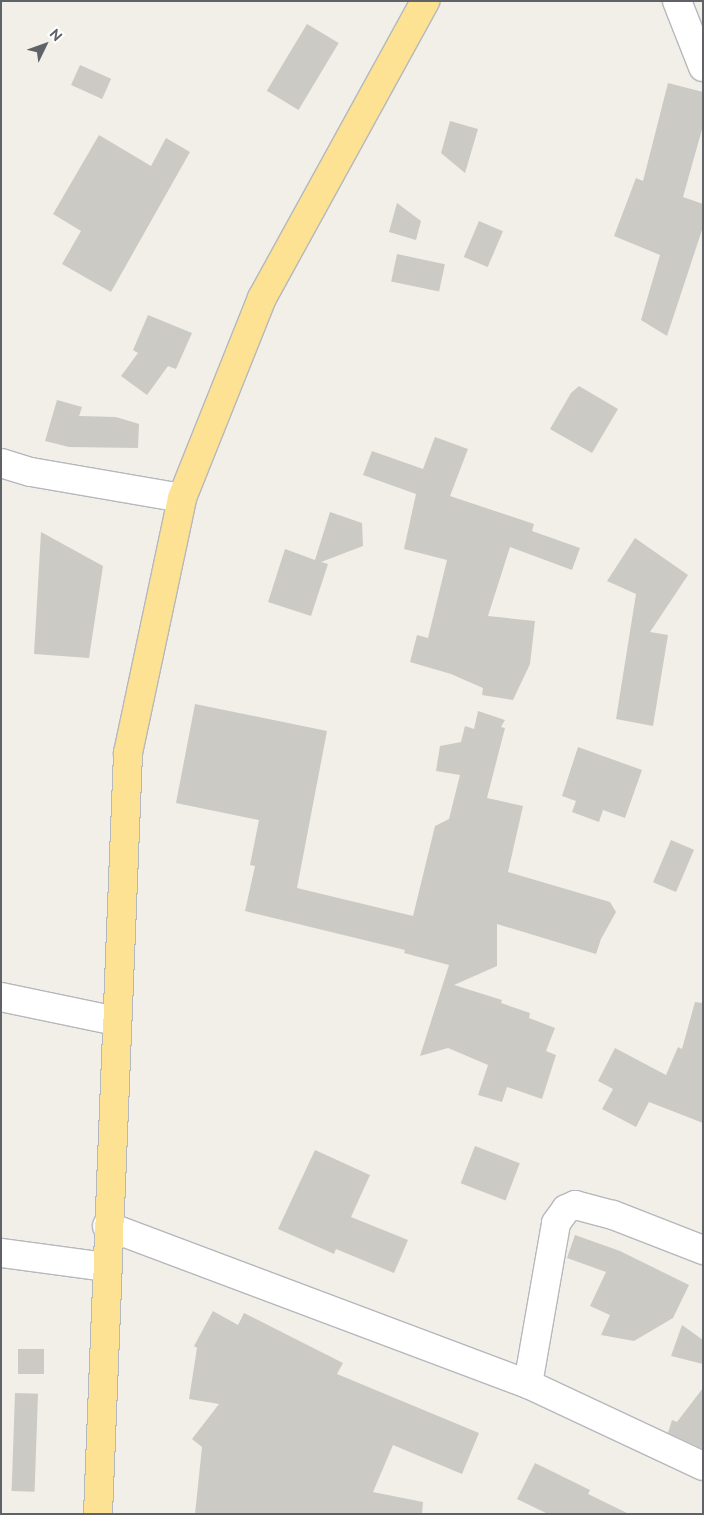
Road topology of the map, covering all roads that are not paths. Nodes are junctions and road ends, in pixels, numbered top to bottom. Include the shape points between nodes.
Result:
1 (425, 1) edge
2 (677, 1) edge
3 (703, 67) edge
4 (1, 463) edge
5 (182, 498) junction
6 (1, 997) edge
7 (116, 1021) junction
8 (107, 1226) junction
9 (703, 1250) edge
10 (1, 1253) edge
11 (106, 1267) junction
12 (528, 1384) junction
13 (703, 1466) edge
14 (98, 1514) edge

1 - 5 highway via 262,298
2 - 3 street
4 - 5 street via 31,472
5 - 7 highway via 128,753
6 - 7 street
7 - 8 highway
8 - 11 highway
8 - 12 street
9 - 12 street via 613,1215 575,1205 566,1209 556,1223
10 - 11 street
11 - 14 highway
12 - 13 street

